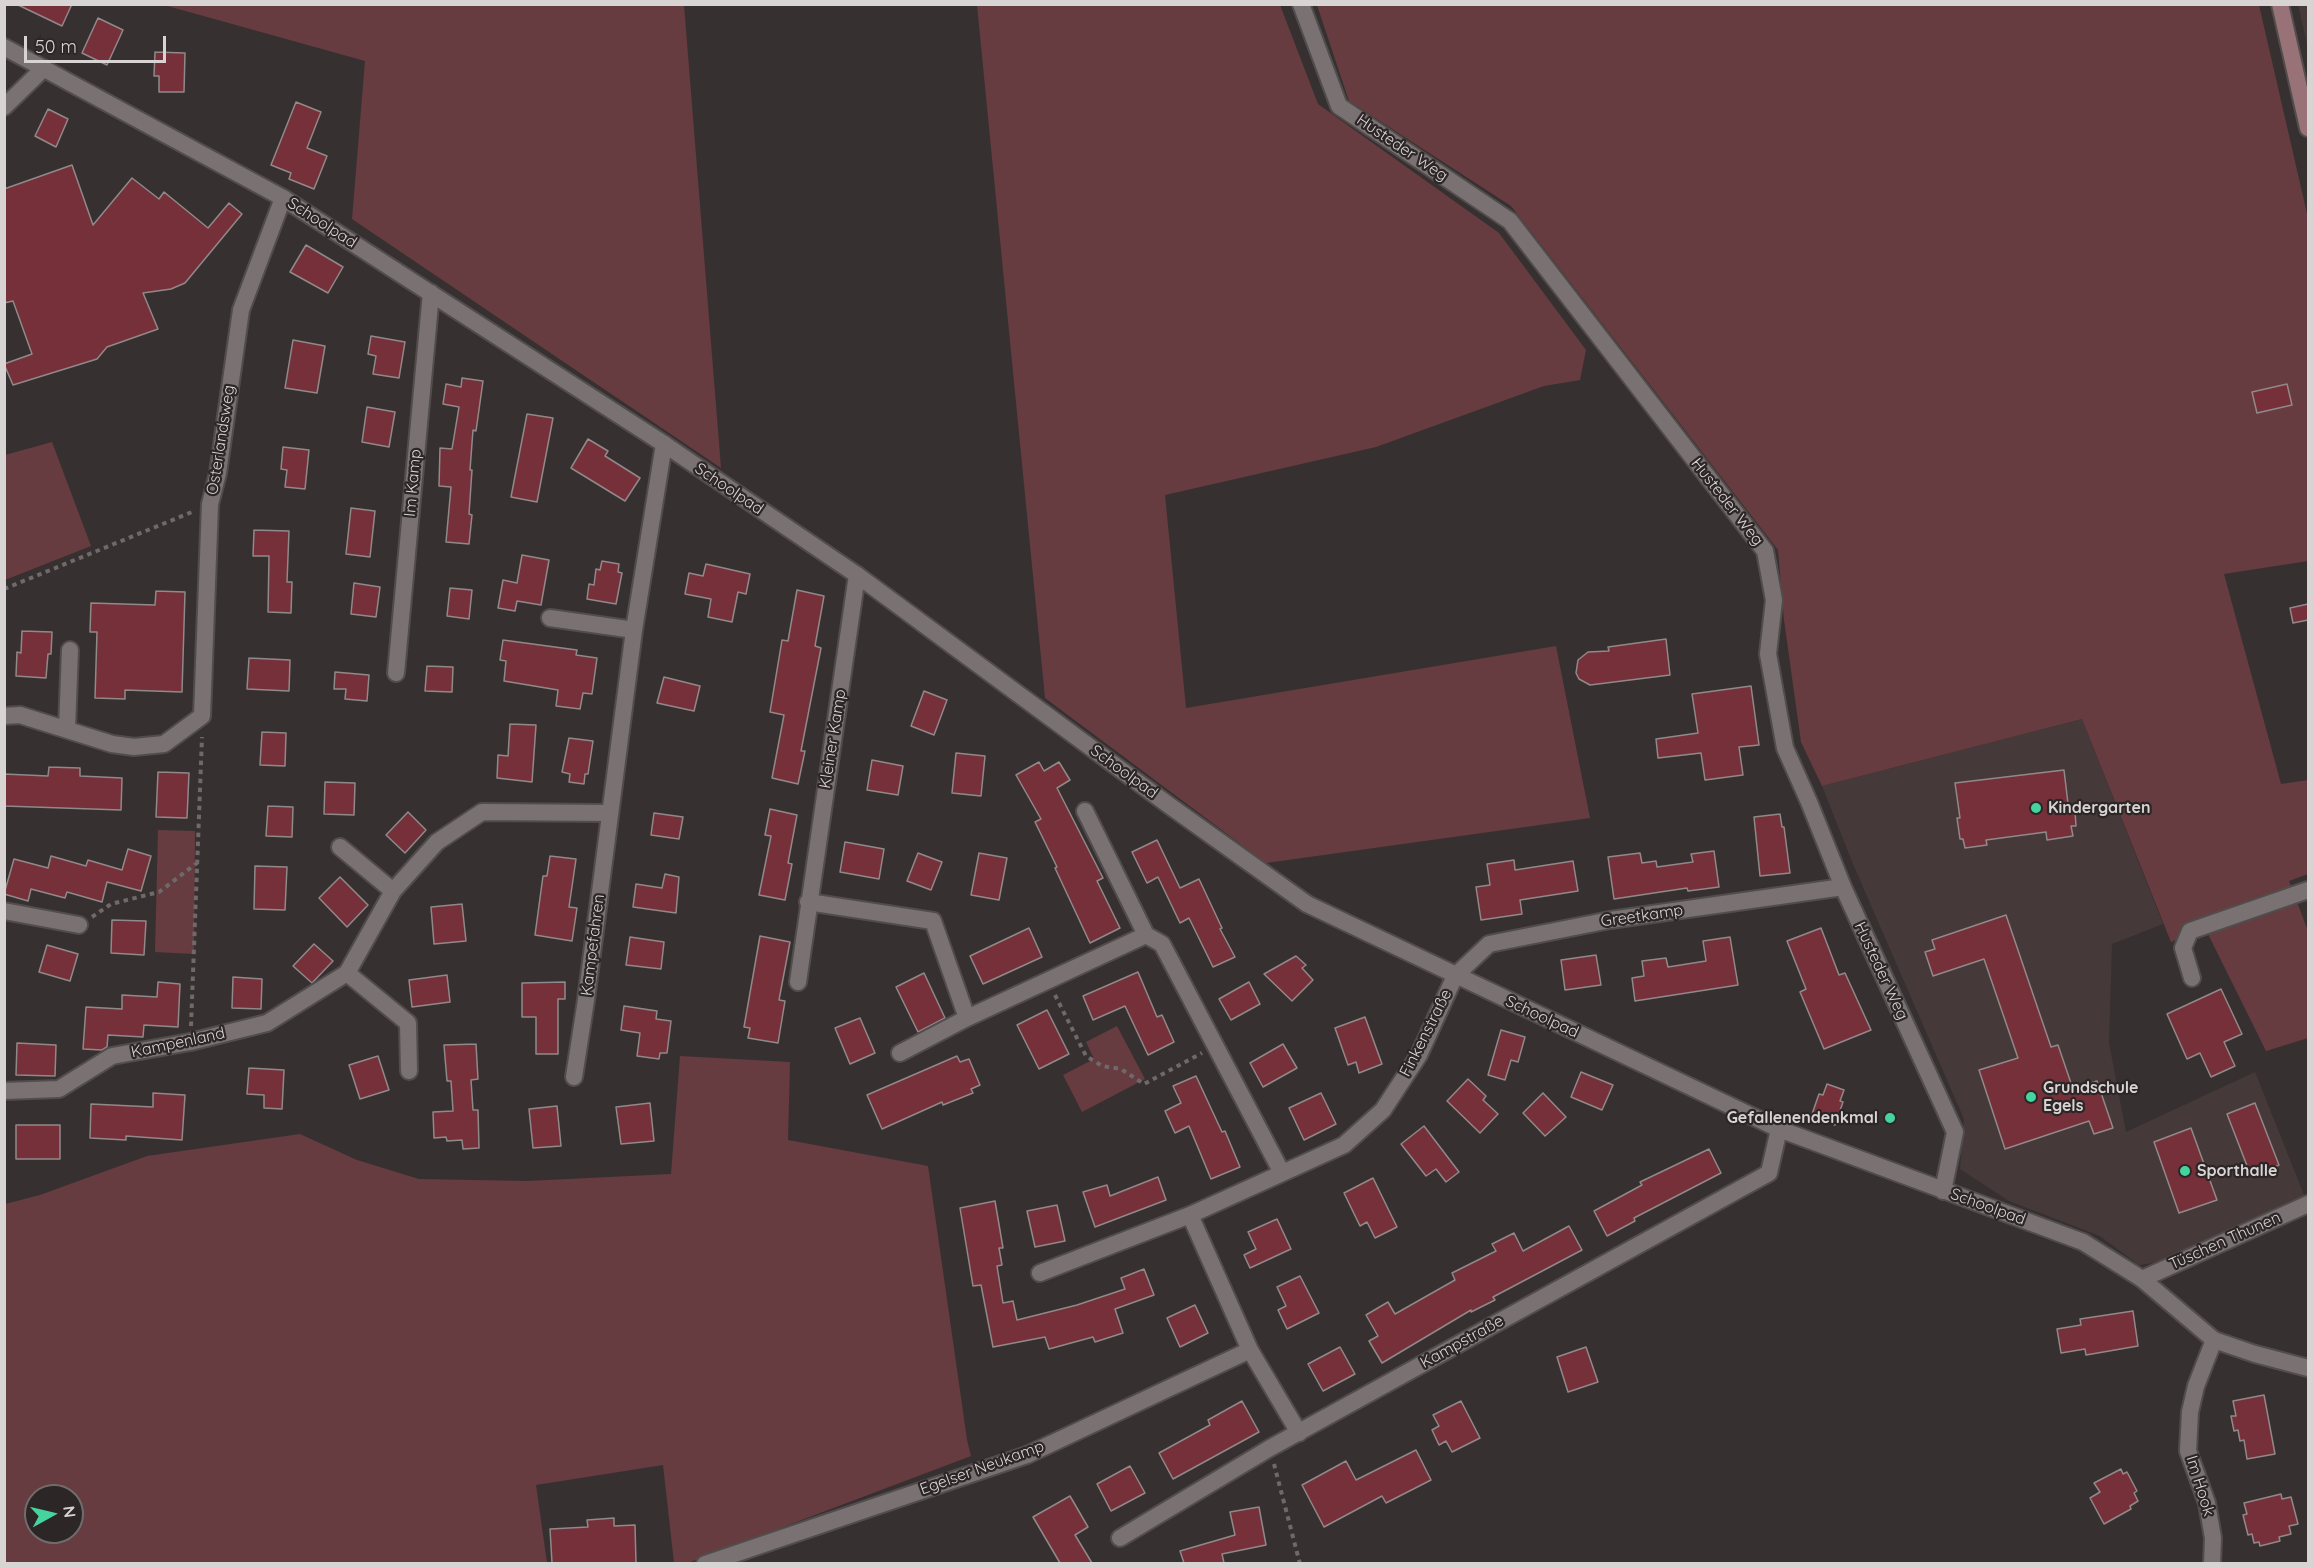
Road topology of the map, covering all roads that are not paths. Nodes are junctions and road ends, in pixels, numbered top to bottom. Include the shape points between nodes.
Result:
1 (1301, 4) edge
2 (2280, 4) edge
3 (4, 47) edge
4 (43, 69) junction
5 (4, 107) edge
6 (2308, 128) edge
7 (283, 198) junction
8 (431, 293) junction
9 (664, 444) junction
10 (857, 575) junction
11 (550, 618) dead end
12 (634, 630) junction
13 (70, 650) dead end
14 (396, 672) dead end
15 (4, 716) edge
16 (67, 728) junction
17 (1085, 811) dead end
18 (609, 813) junction
19 (340, 847) dead end
20 (1843, 887) junction
21 (2308, 890) edge
22 (393, 891) junction
23 (808, 902) junction
24 (4, 911) edge
25 (79, 925) road end
26 (1146, 935) junction
27 (347, 973) junction
28 (1455, 976) junction
29 (2192, 978) dead end
30 (798, 982) dead end
31 (968, 1018) junction
32 (900, 1053) dead end
33 (409, 1071) dead end
34 (574, 1077) dead end
35 (4, 1091) edge
36 (1779, 1129) junction
37 (1282, 1173) junction
38 (1943, 1191) junction
39 (2308, 1204) edge
40 (1190, 1215) junction
41 (1040, 1273) dead end
42 (2142, 1279) junction
43 (2214, 1340) junction
44 (1250, 1350) junction
45 (2308, 1368) edge
46 (1299, 1433) junction
47 (1120, 1538) dead end
48 (705, 1563) edge
49 (2212, 1563) edge

1 - 20 street, Husteder Weg via 1340,106 1510,220 1765,551 1774,600 1768,654 1785,748
2 - 6 main road
3 - 4 street, Schoolpad
4 - 5 street
4 - 7 street, Schoolpad
7 - 8 street, Schoolpad
7 - 16 street, Osterlandsweg via 242,310 210,504 202,716 164,744 134,747 112,744
8 - 9 street, Schoolpad
8 - 14 street, Im Kamp
9 - 10 street, Schoolpad
9 - 12 street, Kampefahren
10 - 23 street, Kleiner Kamp
10 - 28 street, Schoolpad via 1307,904
11 - 12 street
12 - 18 street, Kampefahren
13 - 16 street
15 - 16 street via 20,715
17 - 26 street
18 - 22 street, Kampenland via 482,812 437,842
18 - 34 street, Kampefahren
19 - 22 street
20 - 28 street, Greetkamp via 1610,920 1489,944
20 - 38 street, Husteder Weg via 1955,1132
21 - 29 street via 2190,931 2183,948
22 - 27 street, Kampenland
23 - 30 street, Kleiner Kamp
23 - 31 street via 933,921
24 - 25 street
26 - 31 street
26 - 37 street via 1162,944
27 - 33 street via 408,1023
27 - 35 street, Kampenland via 267,1023 112,1056 59,1089
28 - 36 street, Schoolpad
28 - 37 street, Finkenstraße via 1419,1055 1383,1110 1344,1145
31 - 32 street
36 - 38 street, Schoolpad
36 - 46 street, Kampstraße via 1769,1173
37 - 40 street, Finkenstraße
38 - 42 street, Schoolpad via 2083,1242
39 - 42 street, Tüschen Thunen
40 - 41 street, Finkenstraße
40 - 44 street
42 - 43 street, Schoolpad
43 - 45 street, Schoolpad
43 - 49 street, Im Hook via 2196,1386 2188,1451 2207,1503 2213,1538
44 - 46 street
44 - 48 street, Egelser Neukamp via 1027,1455
46 - 47 street, Kampstraße

